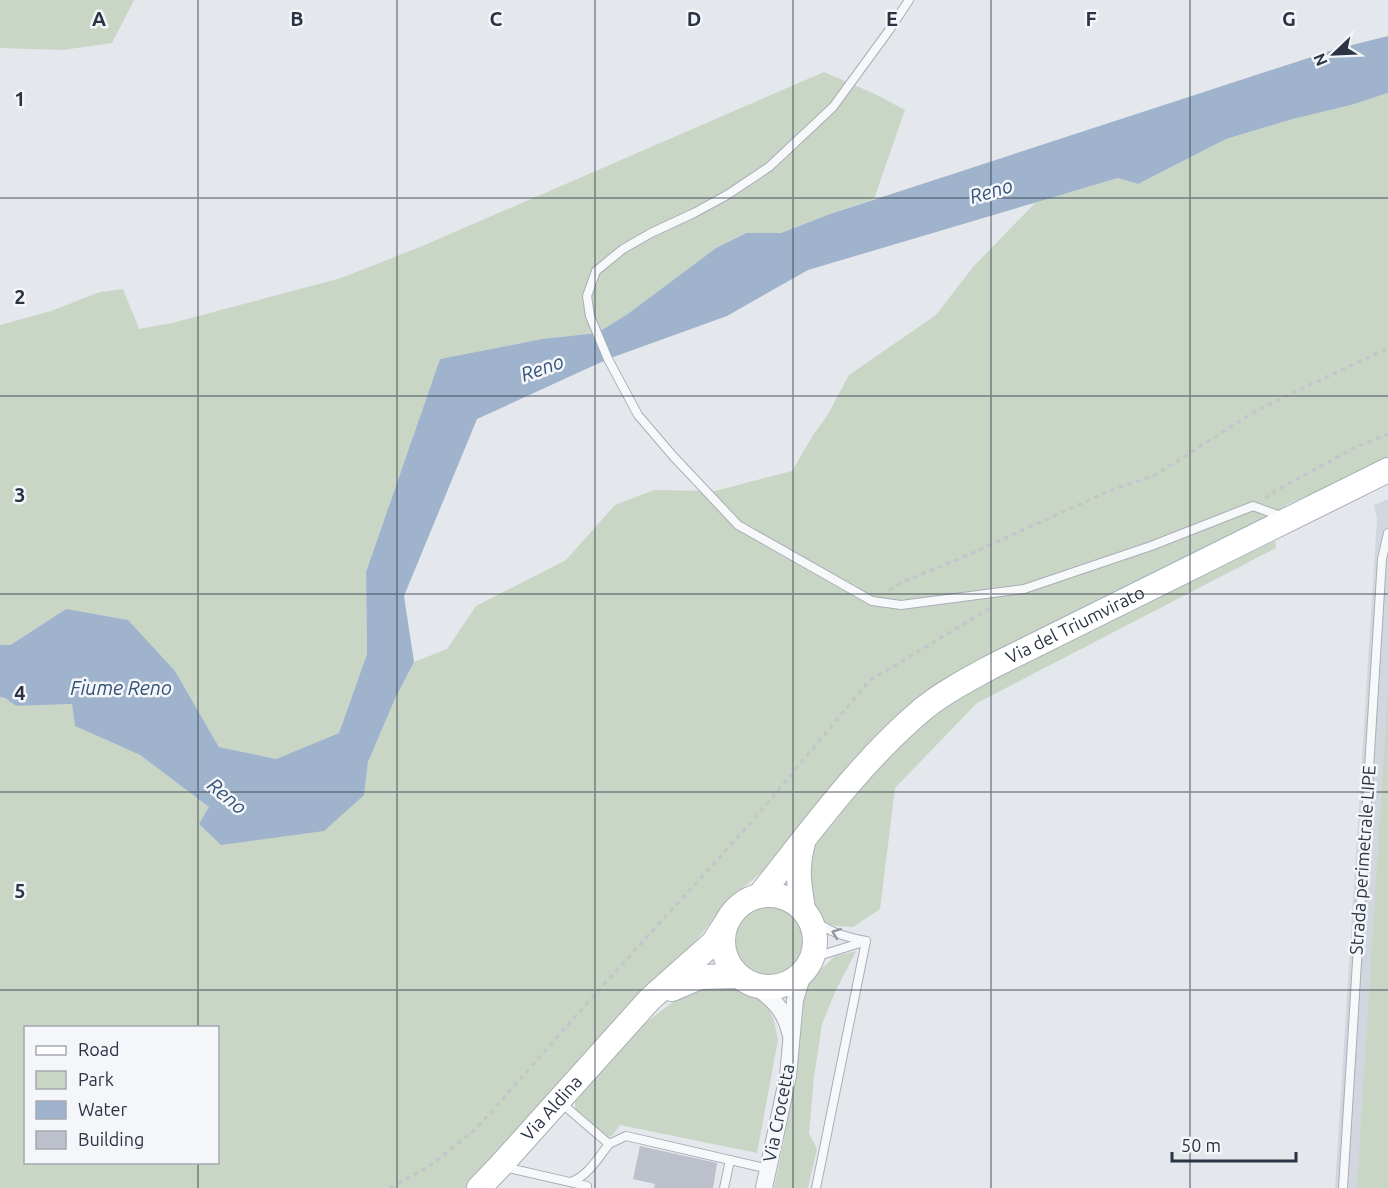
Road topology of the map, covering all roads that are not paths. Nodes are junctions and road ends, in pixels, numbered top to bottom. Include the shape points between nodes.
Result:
1 (909, 0) edge
2 (1388, 470) edge
3 (1290, 519) junction
4 (1388, 533) edge
5 (805, 839) junction
6 (760, 895) junction
7 (806, 914) junction
8 (726, 923) junction
9 (866, 941) junction
10 (808, 965) junction
11 (743, 979) junction
12 (624, 1028) junction
13 (791, 1037) junction
14 (559, 1101) junction
15 (609, 1144) junction
16 (730, 1160) junction
17 (501, 1166) junction
18 (768, 1169) junction
19 (571, 1182) junction
20 (479, 1188) edge
21 (586, 1188) edge
22 (724, 1188) edge
23 (764, 1188) edge
24 (816, 1188) edge
25 (1343, 1188) edge

1 - 3 lane via 833,107 769,167 727,195 623,249 596,271 587,296 590,316 638,415 738,525 872,601 901,605 1024,589 1253,506
2 - 3 street, Via del Triumvirato
3 - 5 street, Via del Triumvirato via 956,686 891,738
4 - 25 lane, Strada perimetrale LIPE via 1382,559
5 - 6 street, Via del Triumvirato
5 - 7 street, Via del Triumvirato via 798,879
6 - 7 street via 783,897
6 - 8 street via 739,904
9 -> 7 lane via 828,930
7 - 10 street via 816,945
8 - 11 street via 724,951 729,965
8 - 12 street, Via Aldina via 713,943
9 - 10 lane
9 - 24 lane
10 - 11 street via 795,980 784,985 760,987
10 - 13 street, Via Crocetta via 795,1000
11 - 12 street, Via Aldina via 700,977 684,983
11 - 13 street, Via Crocetta via 776,1002
12 - 14 street, Via Aldina
13 - 18 street, Via Crocetta via 788,1076
14 - 15 lane
14 - 17 street, Via Aldina
15 - 16 lane via 626,1136
15 - 19 lane via 586,1173
16 - 18 lane
16 - 22 lane
17 - 19 lane
17 - 20 street, Via Aldina
18 - 23 street, Via Crocetta
19 - 21 lane

